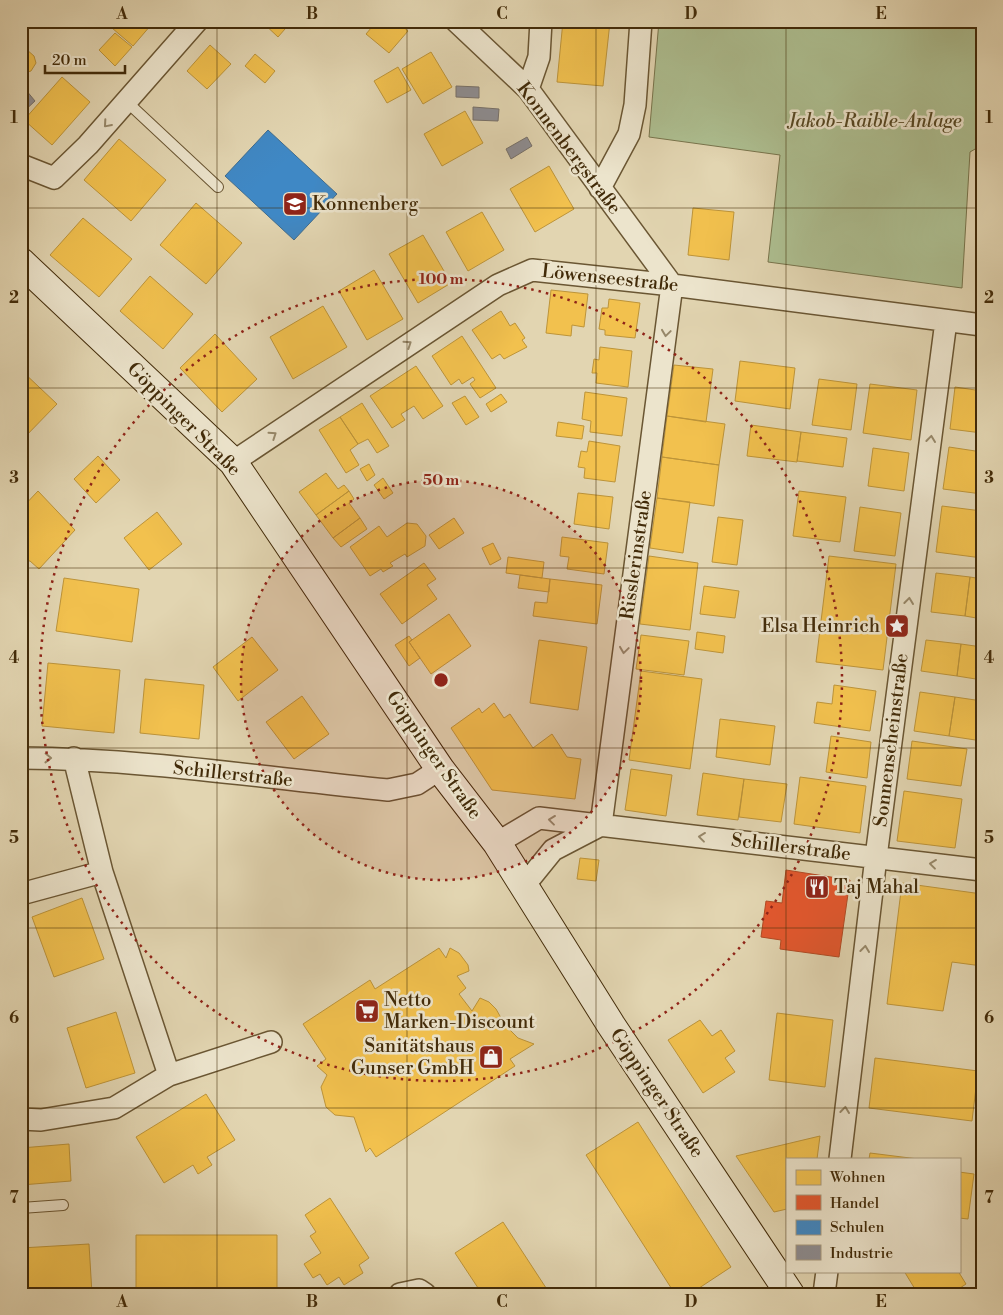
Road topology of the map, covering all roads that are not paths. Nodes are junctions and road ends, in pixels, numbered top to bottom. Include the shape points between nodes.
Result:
1 (197, 21) edge
2 (456, 21) edge
3 (541, 21) edge
4 (641, 21) edge
5 (528, 89) junction
6 (126, 102) junction
7 (21, 165) edge
8 (218, 187) dead end
9 (600, 188) junction
10 (21, 262) edge
11 (672, 285) junction
12 (946, 321) junction
13 (982, 325) edge
14 (233, 462) junction
15 (21, 758) edge
16 (74, 758) junction
17 (440, 768) junction
18 (601, 825) junction
19 (497, 843) junction
20 (876, 857) junction
21 (982, 870) edge
22 (102, 872) junction
23 (523, 888) junction
24 (21, 894) edge
25 (271, 1042) dead end
26 (169, 1075) junction
27 (21, 1119) edge
28 (840, 1158) edge
29 (63, 1205) dead end
30 (21, 1208) edge
31 (827, 1272) edge
32 (790, 1294) edge
33 (824, 1294) edge

1 - 6 street
2 - 5 street, Konnenbergstraße
3 - 5 street via 538,57
4 - 9 street via 635,105 629,134
5 - 9 street, Konnenbergstraße
6 -> 7 street via 54,178
6 - 8 lane
9 - 11 street, Konnenbergstraße
10 - 14 main road, Göppinger Straße
11 - 12 street, Löwenseestraße
14 -> 11 street, Löwenseestraße via 498,285 532,270
11 -> 18 street, Risslerinstraße
12 - 13 street, Löwenseestraße
20 -> 12 street, Sonnenscheinstraße
14 - 17 main road, Göppinger Straße
15 -> 16 street, Schillerstraße
16 - 17 street, Schillerstraße via 388,790 417,784
16 - 22 street
17 - 19 main road, Göppinger Straße
18 -> 19 street, Schillerstraße via 539,818
20 -> 18 street, Schillerstraße
18 - 23 street via 553,850
19 - 23 main road, Göppinger Straße
21 -> 20 street, Schillerstraße
28 -> 20 street, Sonnenscheinstraße
22 - 24 street
22 - 26 street
23 - 32 main road, Göppinger Straße
25 - 26 street
26 - 27 street via 114,1108 41,1120
29 - 30 lane
31 - 33 street

